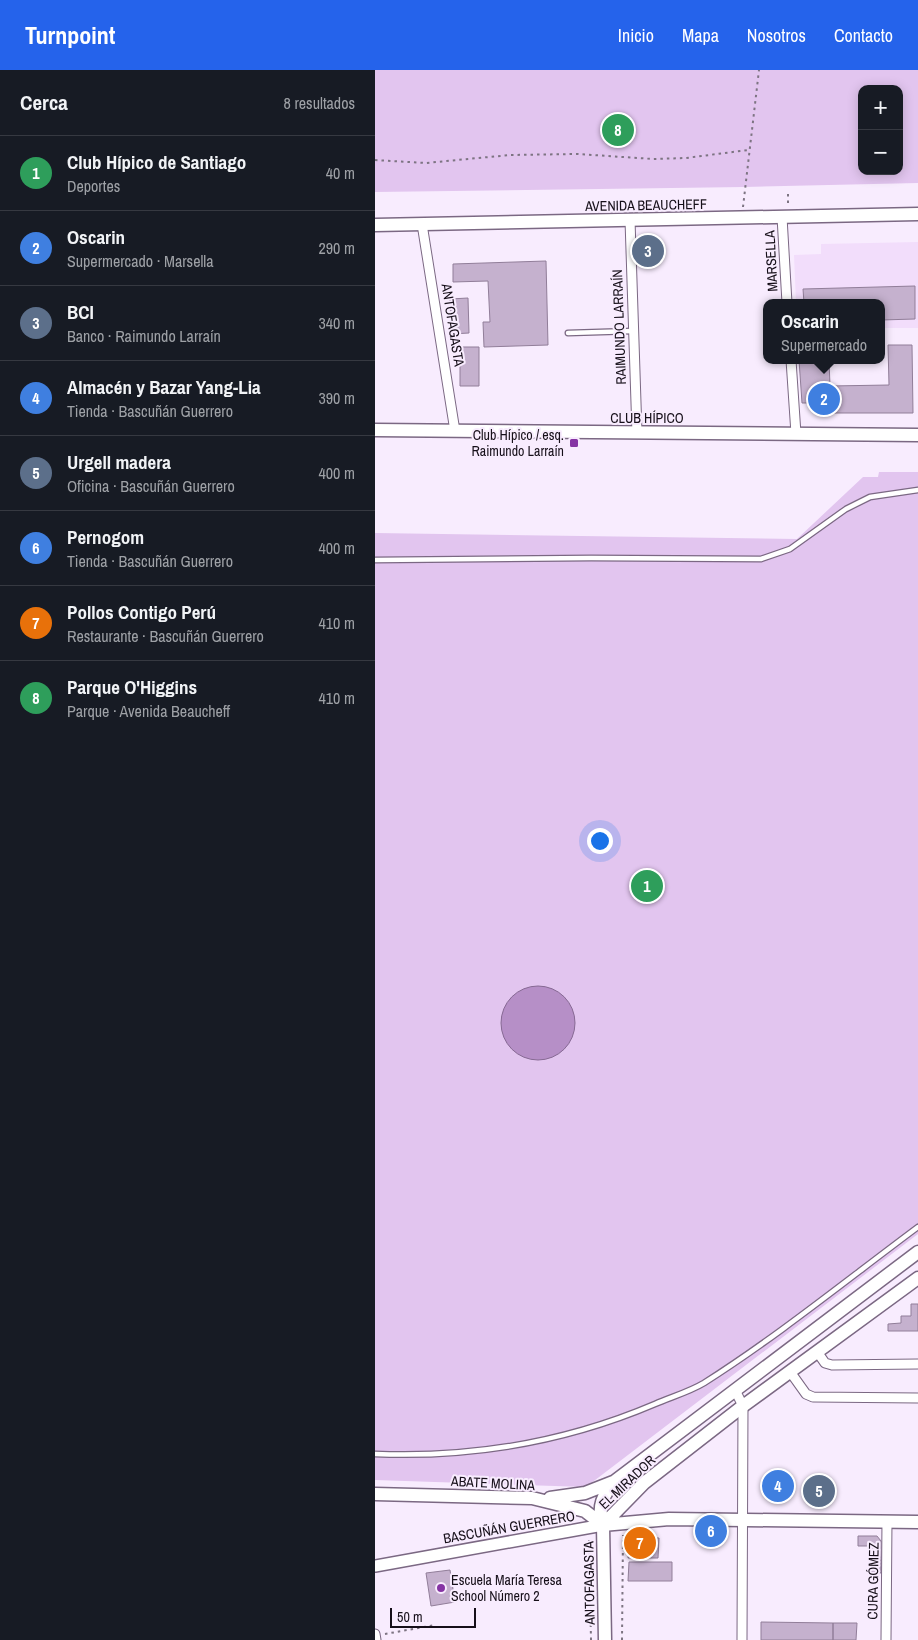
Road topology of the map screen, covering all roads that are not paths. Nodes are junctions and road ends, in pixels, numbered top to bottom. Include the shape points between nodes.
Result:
1 (918, 214) edge
2 (782, 217) junction
3 (630, 220) junction
4 (422, 224) junction
5 (375, 225) edge
6 (787, 299) edge
7 (633, 331) junction
8 (568, 333) dead end
9 (791, 364) edge
10 (375, 430) edge
11 (455, 431) junction
12 (637, 432) junction
13 (796, 434) junction
14 (918, 435) edge
15 (918, 490) edge
16 (375, 560) edge
17 (918, 1227) edge
18 (918, 1252) edge
19 (918, 1278) edge
20 (817, 1353) junction
21 (918, 1364) edge
22 (791, 1373) junction
23 (735, 1390) junction
24 (918, 1398) edge
25 (743, 1406) junction
26 (375, 1454) edge
27 (615, 1481) junction
28 (375, 1494) edge
29 (532, 1498) junction
30 (743, 1520) junction
31 (887, 1521) junction
32 (918, 1522) edge
33 (603, 1525) junction
34 (375, 1566) edge
35 (375, 1635) edge
36 (376, 1640) edge
37 (605, 1640) edge
38 (742, 1640) edge
39 (886, 1640) edge

1 - 2 main road, AVENIDA BEAUCHEFF
2 - 3 main road, AVENIDA BEAUCHEFF
2 - 6 street, MARSELLA
3 - 4 main road, AVENIDA BEAUCHEFF
3 - 7 street, RAIMUNDO LARRAÍN
4 - 5 main road, AVENIDA BEAUCHEFF
4 - 11 street, ANTOFAGASTA
7 - 8 lane
7 - 12 street, RAIMUNDO LARRAÍN
9 - 13 street
10 - 11 main road, CLUB HÍPICO
11 - 12 main road, CLUB HÍPICO
12 - 13 main road, CLUB HÍPICO
13 - 14 main road, CLUB HÍPICO
15 - 16 lane via 869,497 846,509 790,549 761,559
17 - 26 lane via 702,1384 611,1423 498,1450
18 - 23 main road, EL MIRADOR
19 - 20 main road, EL MIRADOR
20 - 21 street via 831,1365
20 - 22 main road, EL MIRADOR
22 - 24 street via 806,1394 813,1397
22 - 25 main road, EL MIRADOR
23 - 25 street
23 - 27 main road, EL MIRADOR
25 - 30 street
25 - 33 main road, EL MIRADOR via 644,1483
27 - 29 main road via 574,1495
27 - 33 main road, EL MIRADOR via 601,1501
28 - 29 main road, ABATE MOLINA
29 - 33 main road, ABATE MOLINA via 585,1512
30 - 31 main road, BASCUÑÁN GUERRERO
30 - 33 main road, BASCUÑÁN GUERRERO via 647,1519
30 - 38 street
31 - 32 main road, BASCUÑÁN GUERRERO
31 - 39 street, CURA GÓMEZ
33 - 34 street, BASCUÑÁN GUERRERO
33 - 37 main road, ANTOFAGASTA
35 - 36 street

